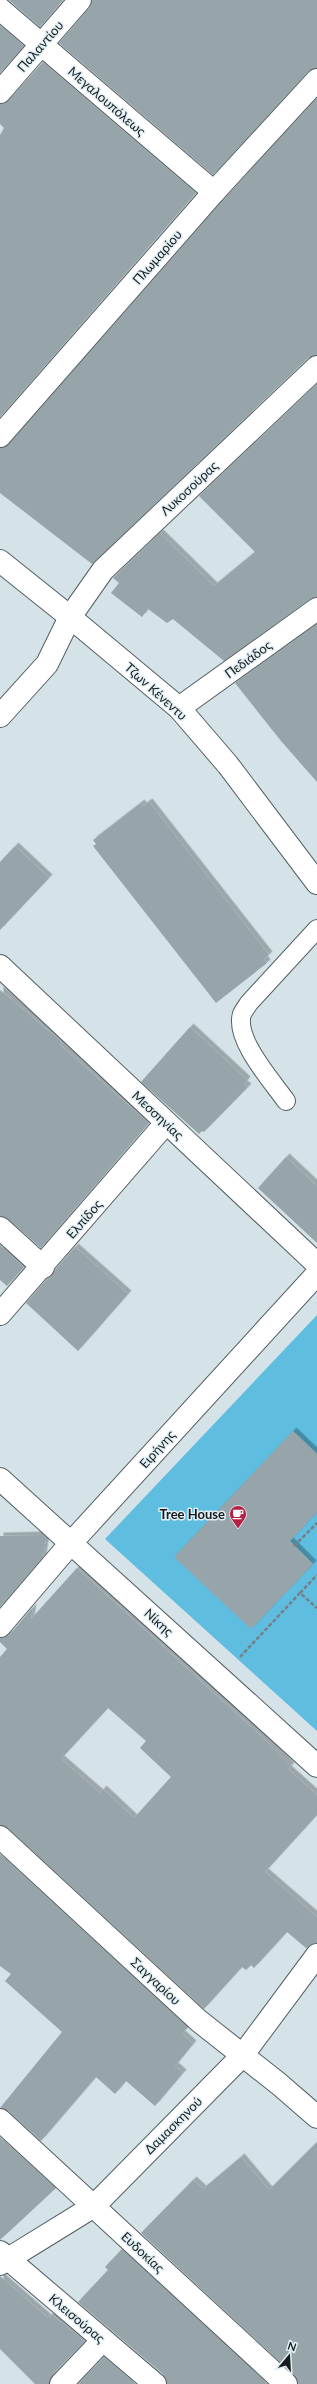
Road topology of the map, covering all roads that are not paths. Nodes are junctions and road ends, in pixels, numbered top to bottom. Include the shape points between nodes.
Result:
1 (80, 0) edge
2 (0, 9) edge
3 (42, 44) junction
4 (317, 80) edge
5 (0, 92) edge
6 (214, 192) junction
7 (317, 367) edge
8 (0, 436) edge
9 (0, 561) edge
10 (317, 609) edge
11 (70, 617) junction
12 (179, 708) junction
13 (0, 716) edge
14 (317, 883) edge
15 (317, 930) edge
16 (0, 966) edge
17 (286, 1101) dead end
18 (166, 1123) junction
19 (0, 1228) edge
20 (317, 1264) edge
21 (43, 1267) junction
22 (317, 1274) edge
23 (0, 1314) edge
24 (0, 1479) edge
25 (71, 1543) junction
26 (0, 1626) edge
27 (317, 1766) edge
28 (0, 1837) edge
29 (317, 1956) edge
30 (242, 2056) junction
31 (317, 2117) edge
32 (0, 2120) edge
33 (94, 2206) junction
34 (2, 2258) edge
35 (103, 2340) junction
36 (61, 2384) edge
37 (155, 2384) edge
38 (286, 2384) edge

1 - 3 street, Παλαντίου
2 - 3 street, Μεγαλουπόλεως
3 - 5 street, Παλαντίου
3 - 6 street, Μεγαλουπόλεως
4 - 6 street, Πλωμαρίου
6 - 8 street, Πλωμαρίου
7 - 11 street, Λυκοσούρας via 103,570
9 - 11 street, Τζων Κένεντυ
10 - 12 street, Πεδιάδος
11 - 12 street, Τζων Κένεντυ
11 - 13 street, Λυκοσούρας via 47,664
12 - 14 street, Τζων Κένεντυ via 237,777
15 - 17 lane via 248,1003 242,1014 242,1031 248,1046
16 - 18 street, Μεσσηνίας
18 - 20 street, Μεσσηνίας
18 - 21 street, Ελπίδος
19 - 21 street
21 - 23 street, Ελπίδος
22 - 25 street, Ειρήνης
24 - 25 street, Νίκης
25 - 26 street, Ειρήνης
25 - 27 street, Νίκης
28 - 30 street, Σαγγαρίου via 199,2021
29 - 30 street, Δαμασκηνού
30 - 31 street, Σαγγαρίου via 280,2084
30 - 33 street, Δαμασκηνού
32 - 33 street, Ευδοκίας
33 - 34 street, Δαμασκηνού
33 - 38 street, Ευδοκίας
34 - 35 street, Κλεισούρας
35 - 36 street
35 - 37 street, Κλεισούρας

